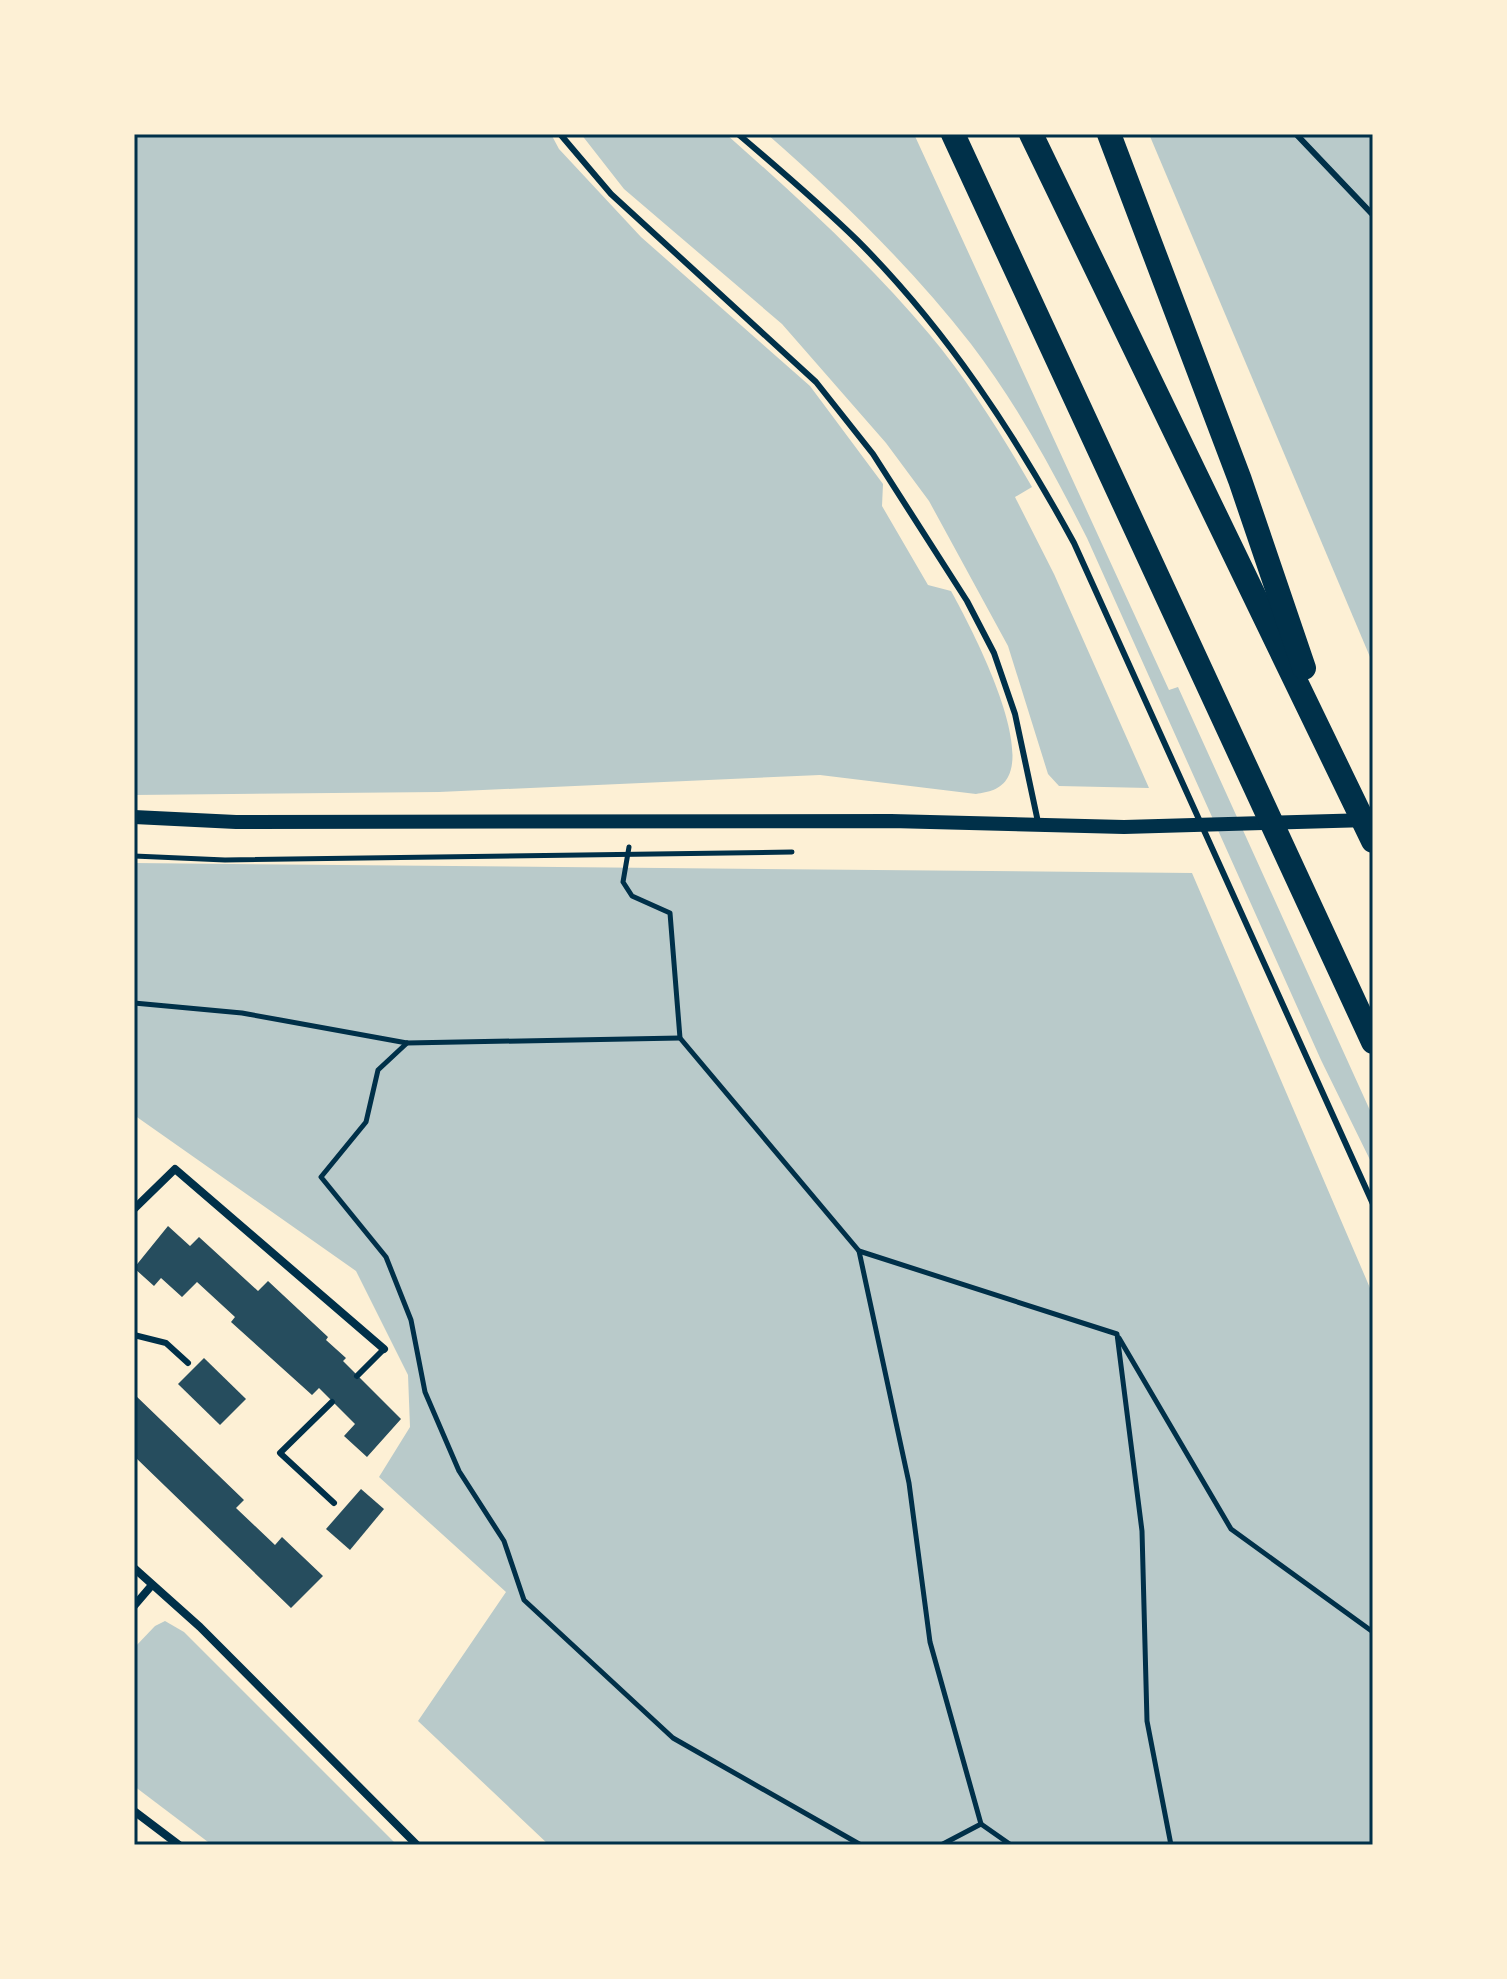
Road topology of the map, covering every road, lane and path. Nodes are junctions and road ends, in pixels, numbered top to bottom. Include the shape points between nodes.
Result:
1 (560, 134) edge
2 (738, 134) edge
3 (953, 134) edge
4 (1031, 134) edge
5 (1109, 134) edge
6 (1296, 134) edge
7 (1373, 215) edge
8 (1337, 765) junction
9 (134, 817) edge
10 (636, 820) junction
11 (1373, 820) edge
12 (1039, 826) junction
13 (1373, 841) edge
14 (798, 851) dead end
15 (628, 855) junction
16 (134, 856) edge
17 (134, 1003) edge
18 (680, 1038) junction
19 (1373, 1042) edge
20 (407, 1043) junction
21 (1373, 1204) edge
22 (134, 1209) edge
23 (859, 1251) junction
24 (1117, 1334) junction
25 (134, 1335) edge
26 (384, 1349) joint
27 (188, 1363) dead end
28 (357, 1376) dead end
29 (332, 1402) dead end
30 (334, 1503) dead end
31 (134, 1568) edge
32 (152, 1585) junction
33 (134, 1606) edge
34 (1373, 1632) edge
35 (134, 1811) edge
36 (981, 1824) junction
37 (179, 1845) edge
38 (417, 1845) edge
39 (861, 1845) edge
40 (941, 1845) edge
41 (1011, 1845) edge
42 (1171, 1845) edge

1 - 12 lane via 611,194 816,382 873,454 994,653 1015,714
2 - 21 lane via 857,241 909,297 970,373 1026,456 1080,557
3 - 19 highway
4 - 8 highway
5 - 8 highway via 1235,465
6 - 7 lane
8 - 13 highway
9 - 10 street via 236,822
10 - 12 street
10 - 15 path
11 - 12 street
14 - 15 path
15 - 16 path via 225,860
15 - 18 path via 623,882 632,896 670,913
17 - 20 path via 242,1013
18 - 20 path
18 - 23 path
20 - 39 path via 378,1070 366,1122 321,1177 386,1257 411,1320 425,1392 459,1471 504,1541 524,1600 673,1738
22 - 26 street via 175,1169
23 - 24 path
23 - 36 path via 909,1483 930,1642
24 - 34 path via 1231,1529
24 - 42 path via 1142,1531 1147,1721
25 - 27 lane via 166,1343
26 - 28 lane
29 - 30 lane via 280,1453
31 - 32 street
32 - 33 street
32 - 38 street
35 - 37 street
36 - 40 path
36 - 41 path

